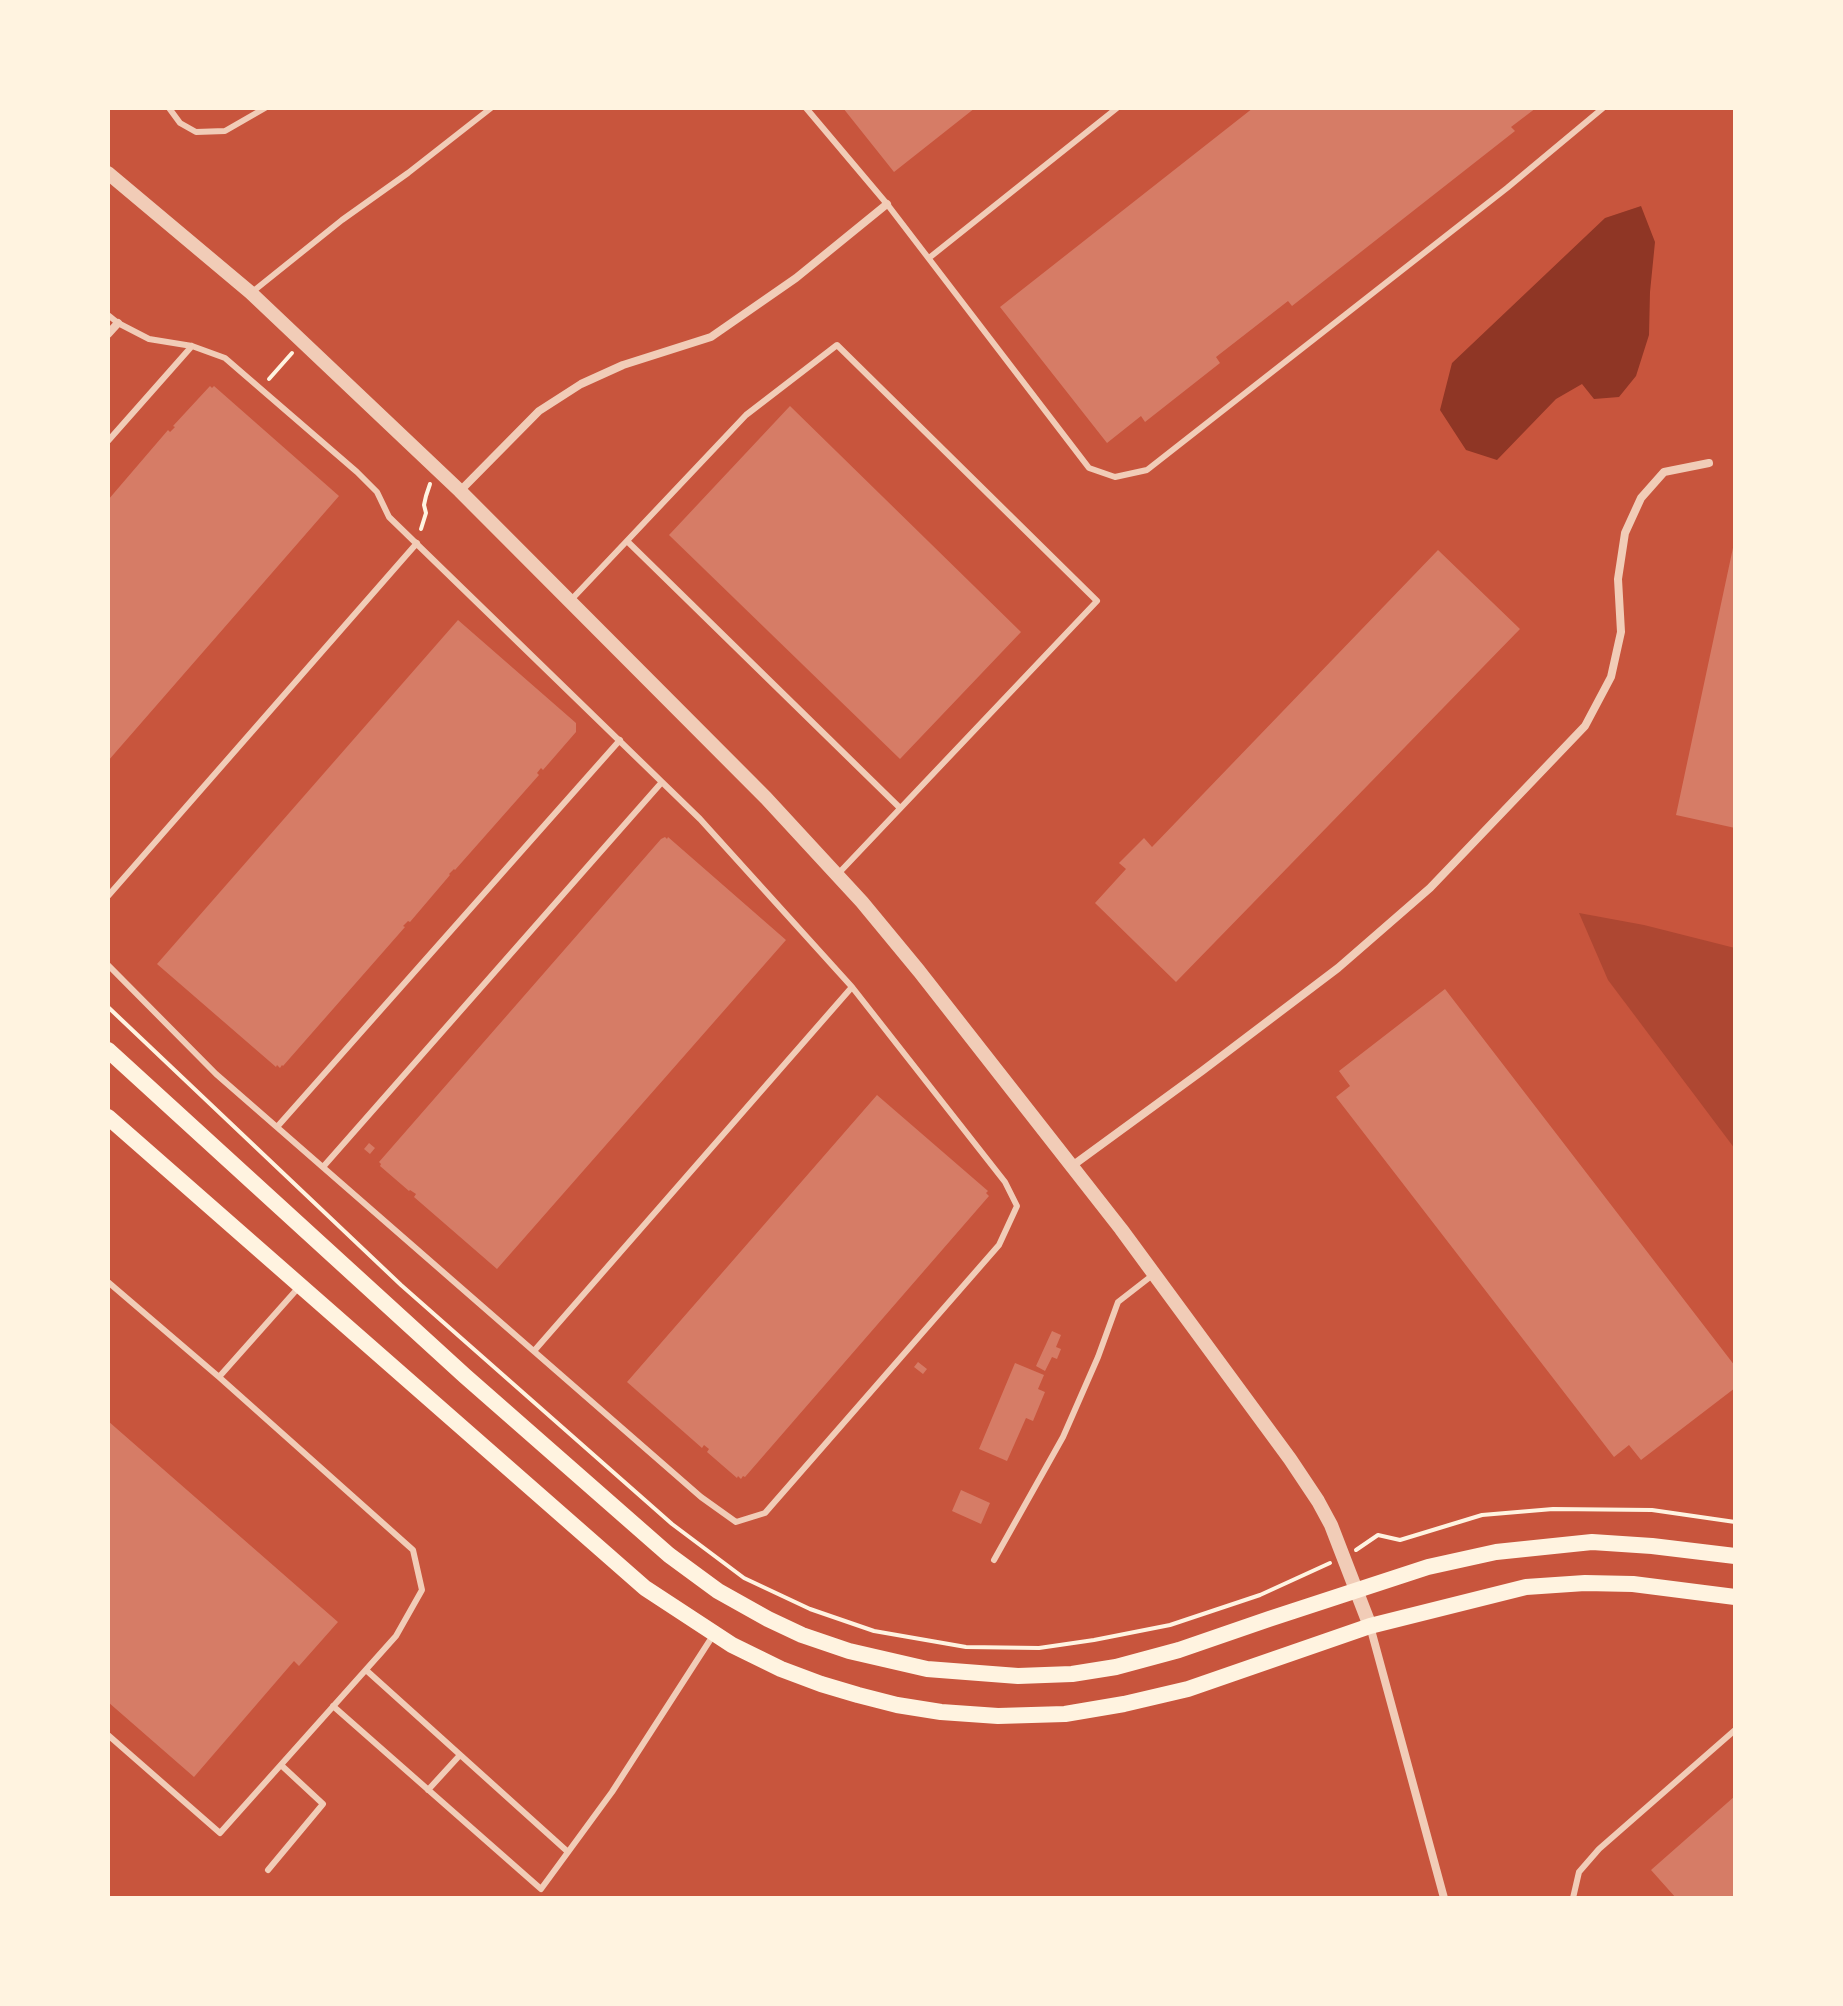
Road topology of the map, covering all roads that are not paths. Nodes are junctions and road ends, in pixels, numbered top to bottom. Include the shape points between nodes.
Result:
1 (169, 108) edge
2 (265, 108) edge
3 (491, 108) edge
4 (806, 108) edge
5 (1117, 108) edge
6 (1603, 108) edge
7 (108, 173) edge
8 (887, 204) junction
9 (929, 258) junction
10 (251, 293) junction
11 (108, 315) edge
12 (118, 323) junction
13 (108, 334) edge
14 (192, 346) junction
15 (108, 441) edge
16 (1709, 463) dead end
17 (460, 491) junction
18 (627, 541) junction
19 (417, 543) junction
20 (569, 602) junction
21 (620, 740) junction
22 (662, 782) junction
23 (900, 808) junction
24 (837, 875) junction
25 (108, 896) edge
26 (108, 965) edge
27 (852, 987) junction
28 (108, 1050) edge
29 (108, 1117) edge
30 (277, 1127) junction
31 (1072, 1166) junction
32 (323, 1167) junction
33 (1154, 1274) junction
34 (108, 1282) edge
35 (300, 1286) junction
36 (534, 1351) junction
37 (219, 1377) junction
38 (1735, 1556) edge
39 (994, 1560) dead end
40 (1356, 1590) junction
41 (1735, 1597) edge
42 (1370, 1626) junction
43 (714, 1634) junction
44 (366, 1670) junction
45 (333, 1706) junction
46 (1735, 1730) edge
47 (108, 1735) edge
48 (460, 1755) junction
49 (281, 1765) junction
50 (428, 1790) junction
51 (568, 1852) junction
52 (268, 1870) dead end
53 (1444, 1898) edge
54 (1573, 1898) edge

1 - 2 lane via 196,132 225,131
3 - 10 lane
4 - 8 lane
5 - 9 lane
6 - 9 lane via 1147,470 1126,475 1115,477 1089,468
7 - 10 street
8 - 9 lane
8 - 17 street via 796,278 711,337 623,365 539,411
10 - 17 street
11 - 12 lane
12 - 13 street
12 - 14 lane via 149,339
14 - 15 lane
14 - 19 lane via 225,358 357,472 377,492 389,517
16 - 31 street via 1664,472 1641,498 1625,533 1618,579 1621,632 1611,677 1585,726 1430,888 1338,968
17 - 20 street
18 - 20 lane
18 - 23 lane
18 - 23 lane via 746,415 837,345 1097,601
19 - 21 lane
19 - 25 lane
20 - 24 street
21 - 22 lane
21 - 30 lane
22 - 27 lane
22 - 32 lane
23 - 24 lane
24 - 31 street
26 - 30 lane
27 - 36 lane
27 - 36 lane via 1005,1182 1017,1206 999,1245 836,1432 765,1513 736,1522
28 - 40 main road via 669,1555 718,1591 802,1635 927,1669 1072,1674 1179,1650
29 - 35 main road
30 - 32 lane
31 - 33 street
32 - 36 lane
33 - 39 lane via 1118,1302 1063,1437
33 - 40 street via 1318,1501
34 - 37 lane
35 - 37 lane
35 - 43 main road via 645,1588
37 - 44 lane via 413,1550 422,1590 396,1636
38 - 40 main road via 1592,1542 1496,1552
40 - 42 street
41 - 42 main road via 1633,1584 1526,1587
42 - 43 main road via 1188,1689 1065,1714 998,1716 941,1712 858,1695 781,1669
42 - 53 street
43 - 51 lane
44 - 45 lane
44 - 48 lane
45 - 49 lane
45 - 50 lane
46 - 54 lane via 1599,1849 1579,1872
47 - 49 lane via 220,1833
48 - 50 lane
48 - 51 lane
49 - 52 lane via 323,1804
50 - 51 lane via 541,1889

